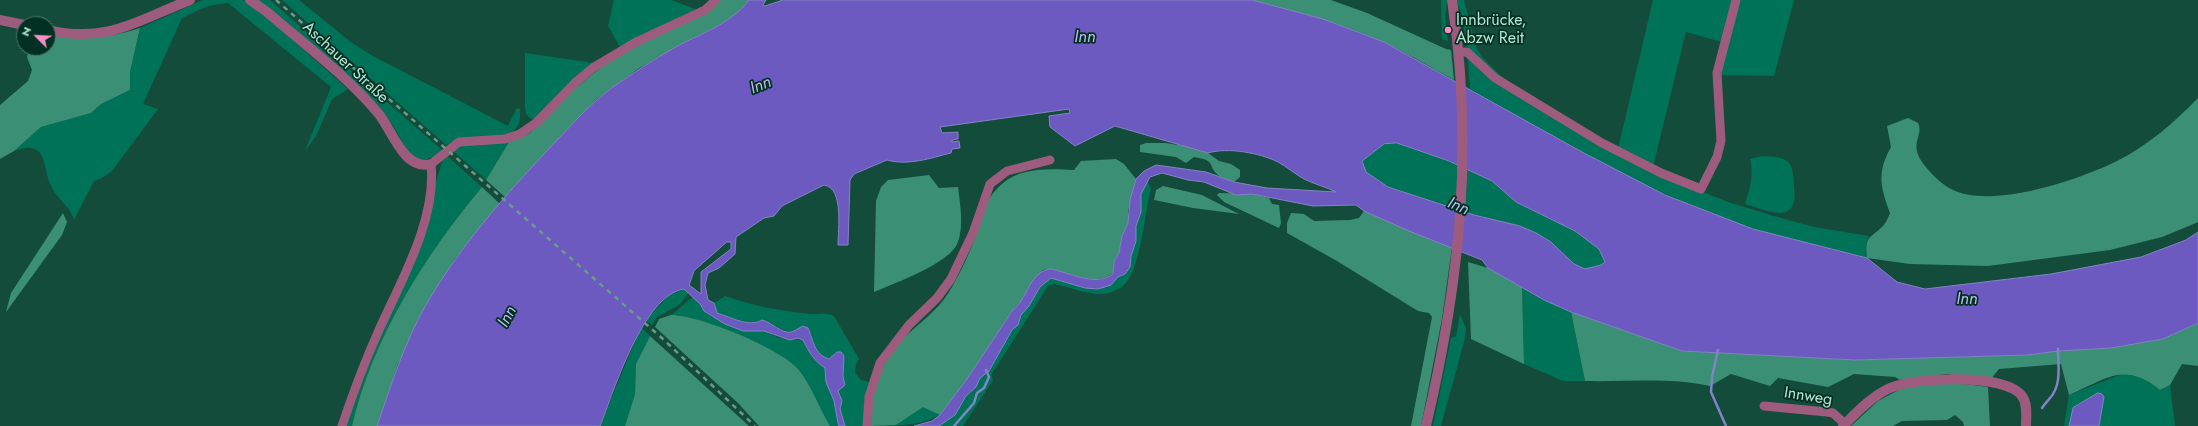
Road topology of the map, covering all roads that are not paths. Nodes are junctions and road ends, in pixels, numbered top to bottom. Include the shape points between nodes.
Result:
1 (190, 0) edge
2 (250, 0) edge
3 (716, 0) edge
4 (1452, 0) edge
5 (1736, 0) edge
6 (0, 20) edge
7 (16, 23) edge
8 (56, 31) edge
9 (1459, 52) junction
10 (1050, 160) dead end
11 (431, 164) junction
12 (1764, 406) dead end
13 (1844, 425) edge
14 (342, 426) edge
15 (867, 426) edge
16 (1426, 426) edge
17 (2026, 426) edge

1 - 8 street via 132,26 112,31 93,34
2 - 11 street, Aschauer Straße via 358,92 386,124 406,156 420,164
3 - 11 street via 705,10 636,42 594,67 536,123 520,134 505,139 459,142
4 - 9 street
5 - 9 street via 1718,69 1720,148 1701,189 1661,173 1602,143 1495,78 1467,52
6 - 7 street
9 - 16 street via 1462,104 1459,245 1448,324
10 - 15 street via 1007,171 990,184 973,233 952,279 937,298 909,325 880,363 869,397
11 - 14 street via 432,178 426,213 416,248 362,369
12 - 13 street, Innweg via 1827,412 1833,414
13 - 17 street via 1872,399 1889,388 1907,382 1948,379 1986,382 2015,390 2026,404

